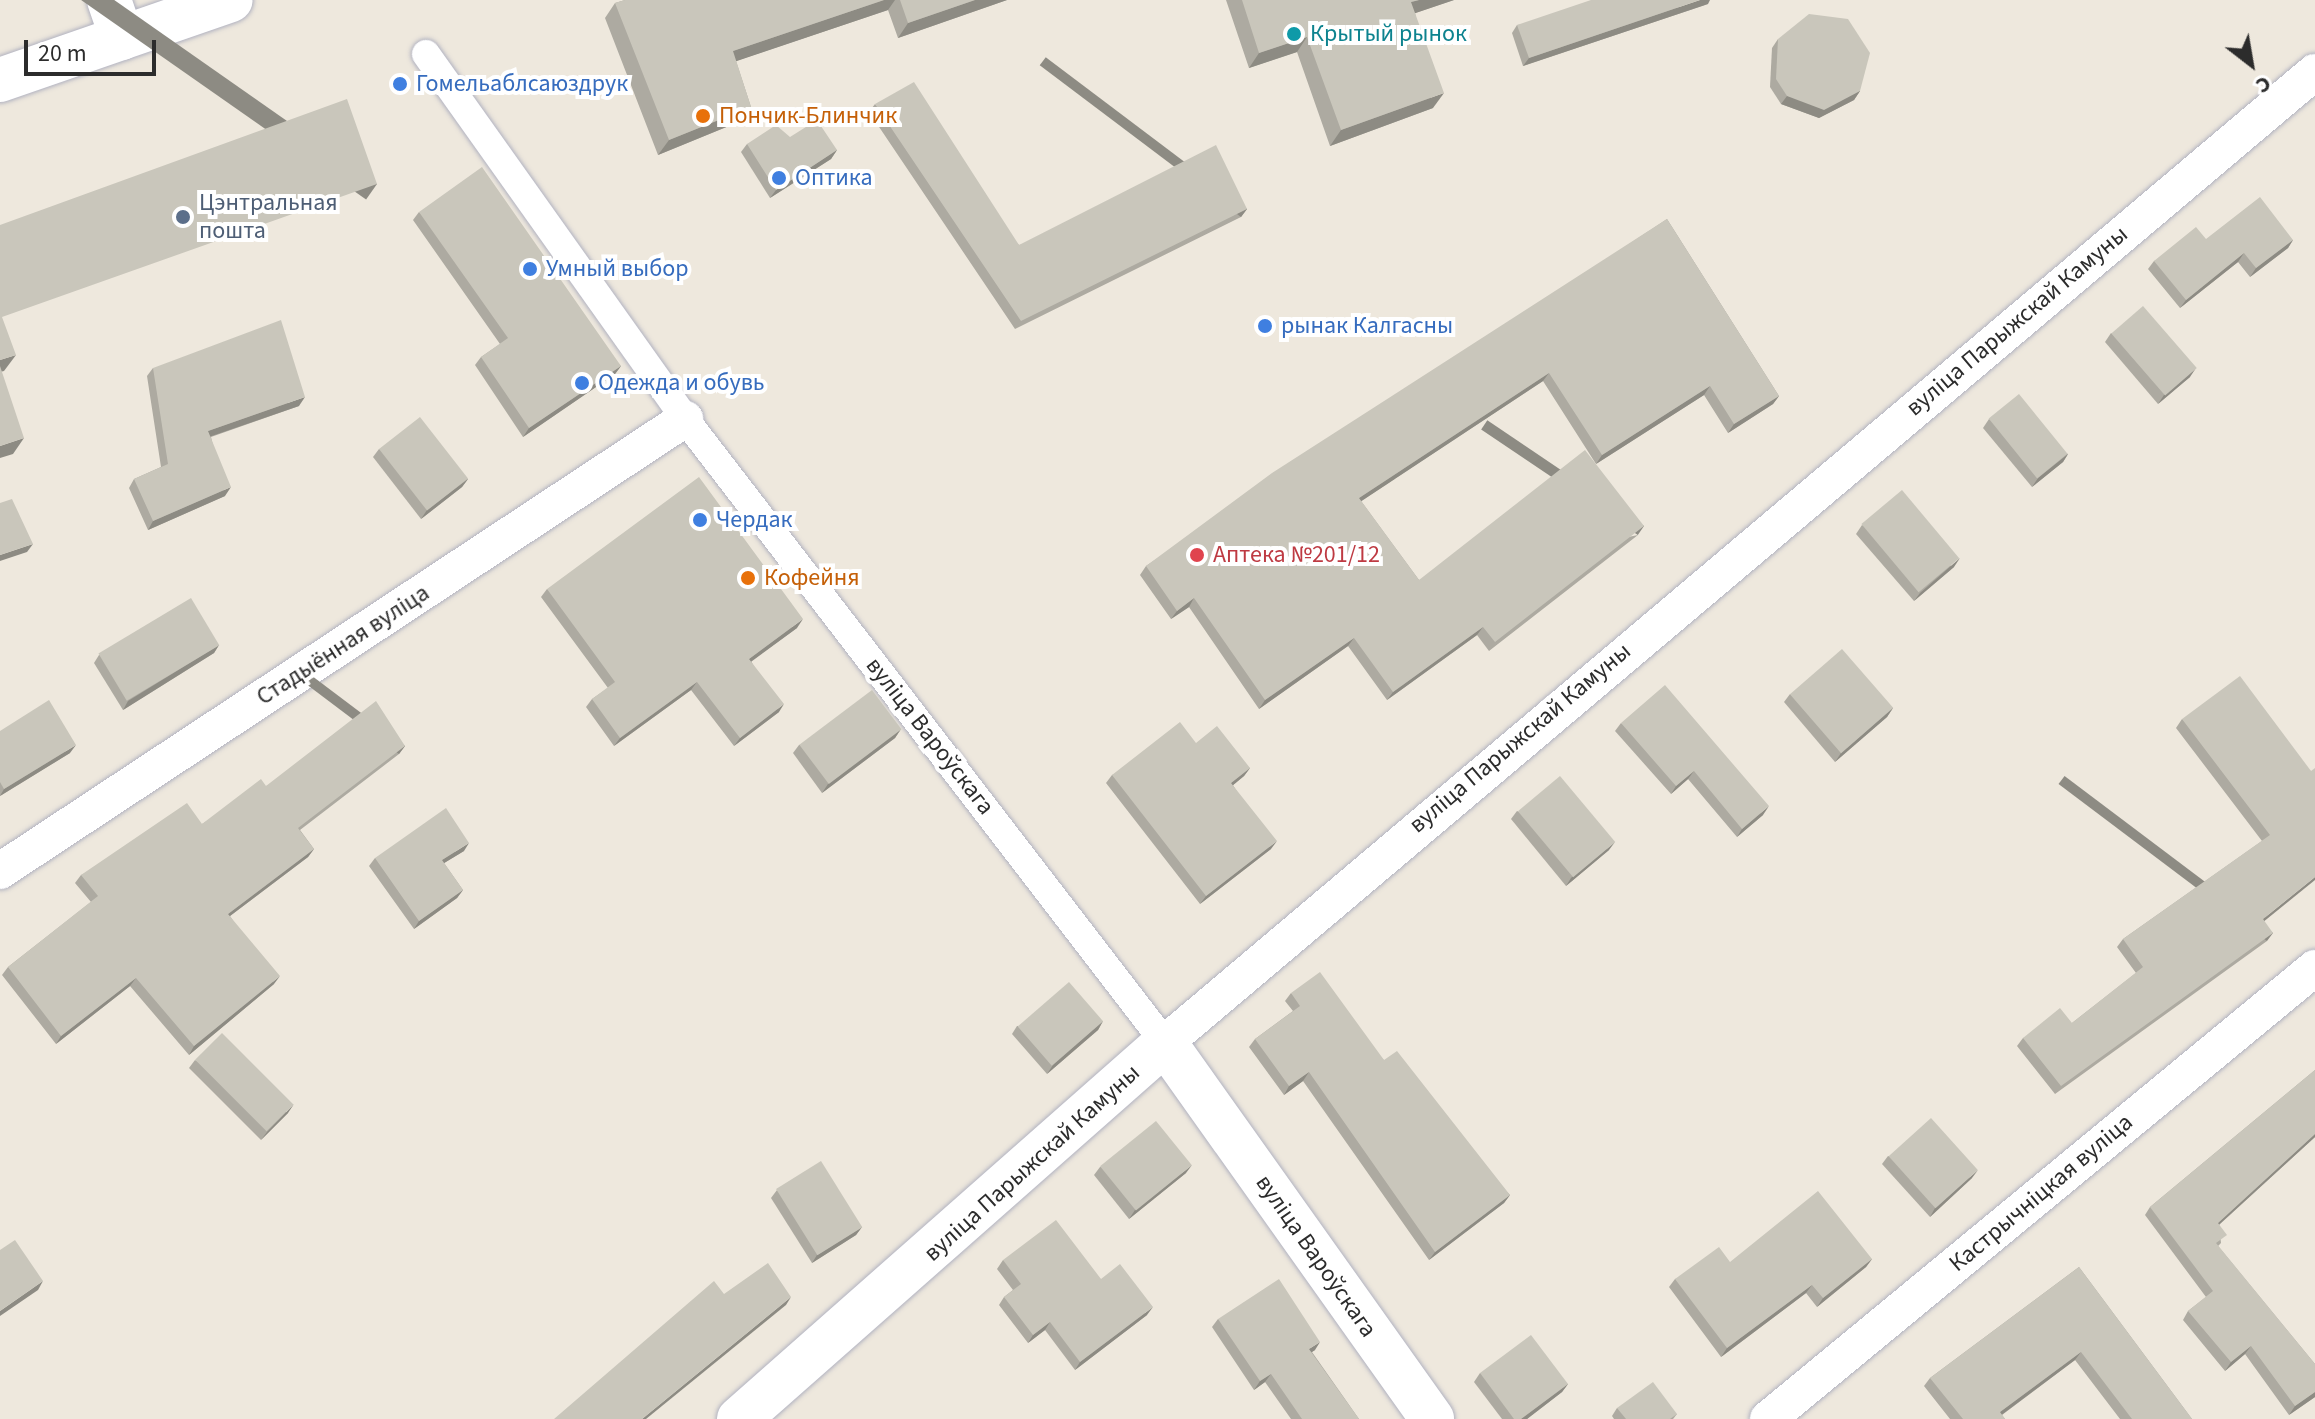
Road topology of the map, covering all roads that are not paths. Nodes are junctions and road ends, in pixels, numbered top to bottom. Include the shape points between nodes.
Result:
1 (231, 0) edge
2 (115, 19) edge
3 (426, 54) dead end
4 (2315, 72) edge
5 (0, 80) edge
6 (685, 419) junction
7 (0, 871) edge
8 (2315, 968) edge
9 (1165, 1043) junction
10 (739, 1419) edge
11 (1432, 1419) edge
12 (1768, 1419) edge

1 - 2 street
2 - 5 street
3 - 6 street, вуліца Вароўскага
4 - 9 street, вуліца Парыжскай Камуны
6 - 7 street, Стадыённая вуліца
6 - 9 street, вуліца Вароўскага
8 - 12 street, Кастрычніцкая вуліца
9 - 10 street, вуліца Парыжскай Камуны
9 - 11 street, вуліца Вароўскага

